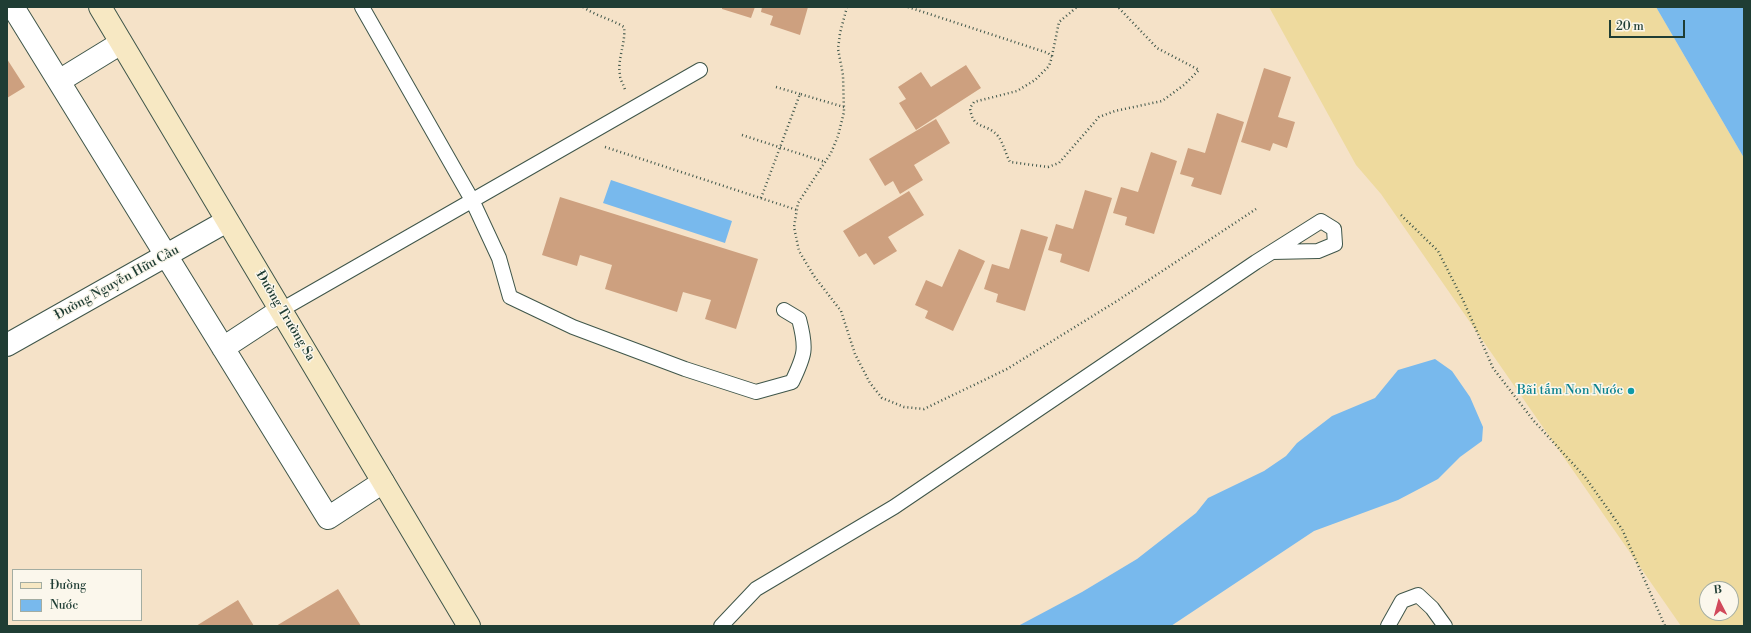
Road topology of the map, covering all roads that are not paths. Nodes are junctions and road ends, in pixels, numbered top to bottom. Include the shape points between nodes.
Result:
1 (14, 7) edge
2 (100, 7) edge
3 (362, 7) edge
4 (121, 43) junction
5 (700, 70) dead end
6 (59, 81) junction
7 (472, 200) junction
8 (227, 221) junction
9 (1272, 252) dead end
10 (166, 255) junction
11 (281, 310) junction
12 (784, 310) dead end
13 (7, 345) edge
14 (223, 348) junction
15 (384, 482) junction
16 (469, 626) edge
17 (721, 626) edge
18 (1388, 626) edge
19 (1445, 626) edge

1 - 6 street
2 - 4 main road, Đường Trường Sa
3 - 7 lane
4 - 6 street
4 - 8 main road, Đường Trường Sa
5 - 7 lane
6 - 10 street
7 - 11 lane
7 - 12 lane via 499,258 510,297 573,327 685,369 756,392 792,382 802,360 805,340 799,319
8 - 10 street, Đường Nguyễn Hữu Cầu
8 - 11 main road, Đường Trường Sa
9 - 17 lane via 894,507 756,589
10 - 13 street, Đường Nguyễn Hữu Cầu
10 - 14 street
11 - 14 street
11 - 15 main road, Đường Trường Sa
14 - 15 street via 328,518
15 - 16 main road, Đường Trường Sa
18 - 19 lane via 1402,601 1418,595 1432,608

